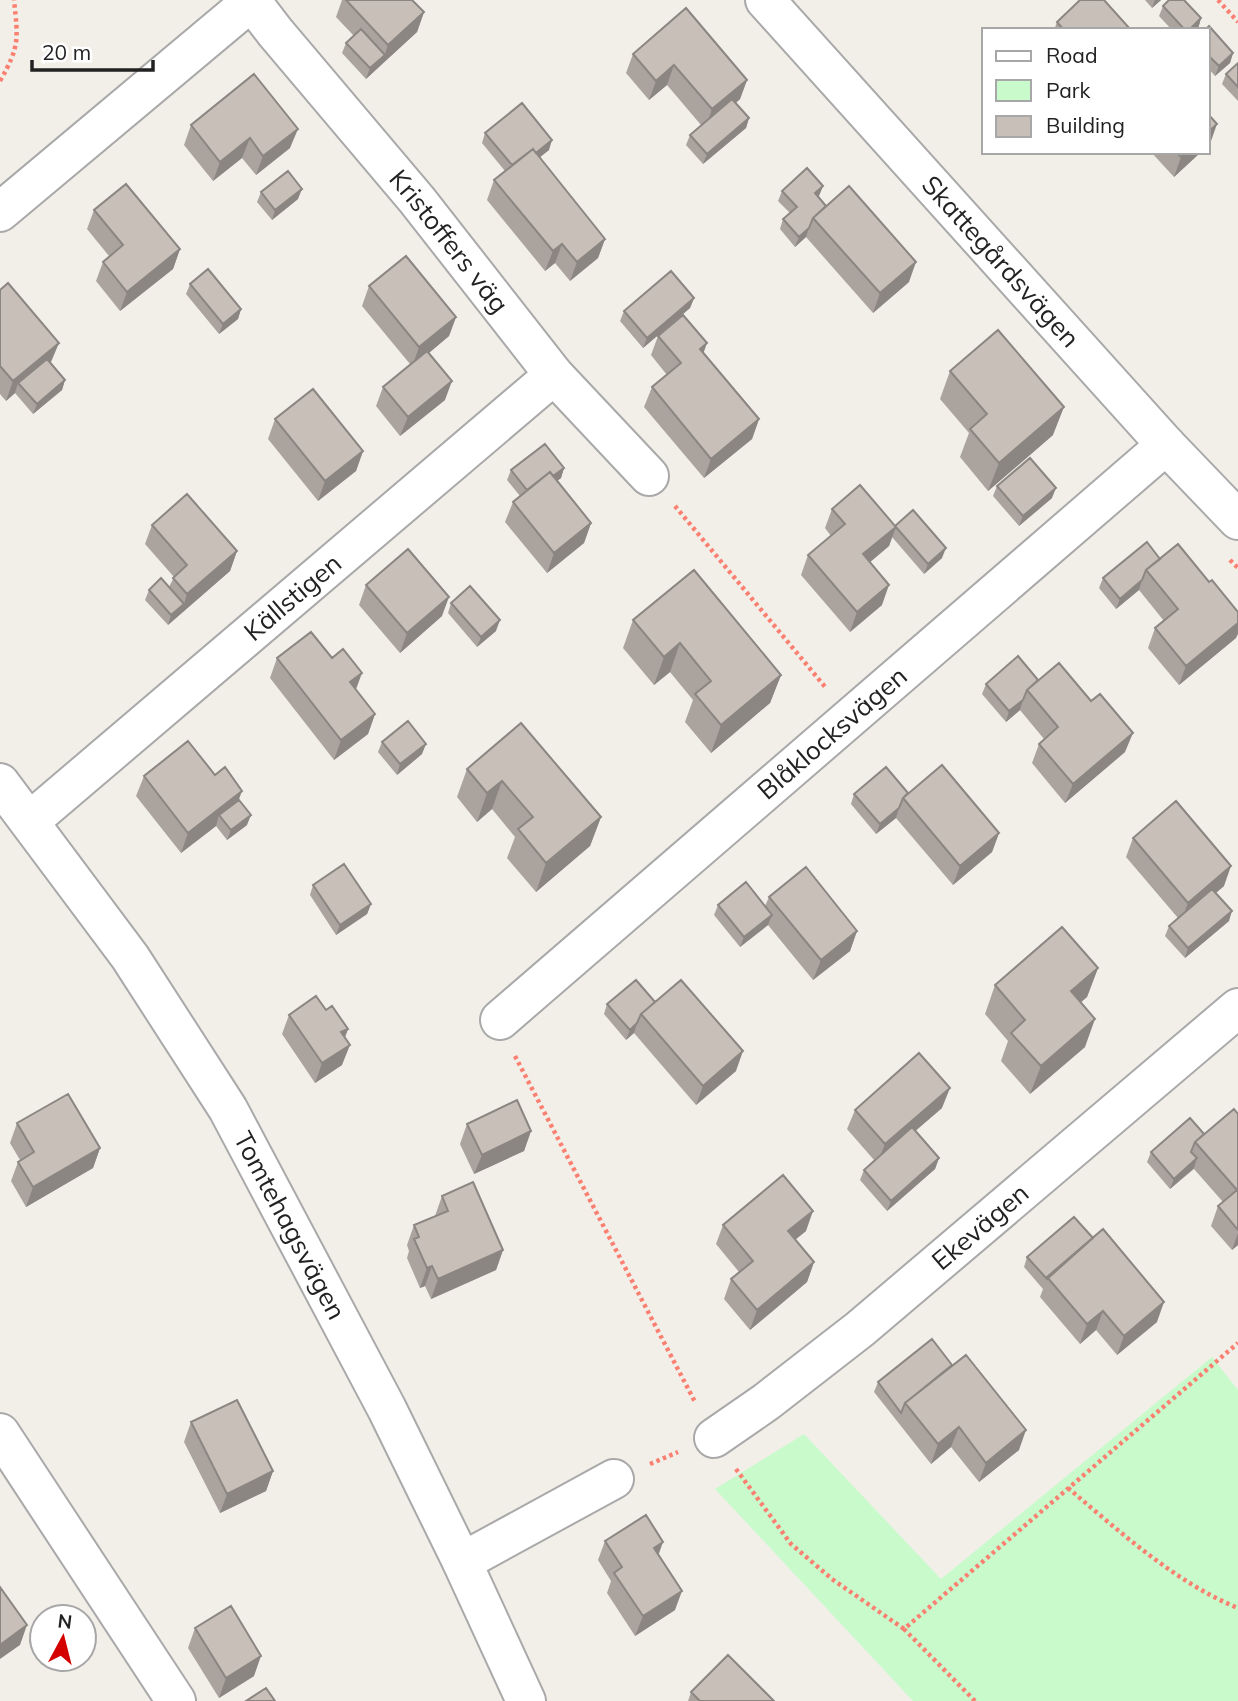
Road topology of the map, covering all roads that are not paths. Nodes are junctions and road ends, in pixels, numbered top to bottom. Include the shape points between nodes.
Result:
1 (765, 0) edge
2 (253, 1) edge
3 (0, 212) edge
4 (554, 375) junction
5 (1166, 445) junction
6 (649, 476) road end
7 (1236, 514) edge
8 (0, 783) edge
9 (30, 821) junction
10 (1238, 1008) edge
11 (500, 1020) road end
12 (0, 1433) edge
13 (714, 1437) road end
14 (614, 1479) road end
15 (462, 1562) junction
16 (176, 1701) edge
17 (526, 1701) edge

1 - 5 street, Skattegårdsvägen
2 - 3 street
2 - 4 street, Kristoffers väg
4 - 6 street, Kristoffers väg
4 - 9 street, Källstigen
5 - 7 street, Skattegårdsvägen
5 - 11 street, Blåklocksvägen
8 - 9 street, Tomtehagsvägen
9 - 15 street, Tomtehagsvägen via 131,957 228,1109
10 - 13 street, Ekevägen via 860,1329
12 - 16 street
14 - 15 street
15 - 17 street, Tomtehagsvägen

